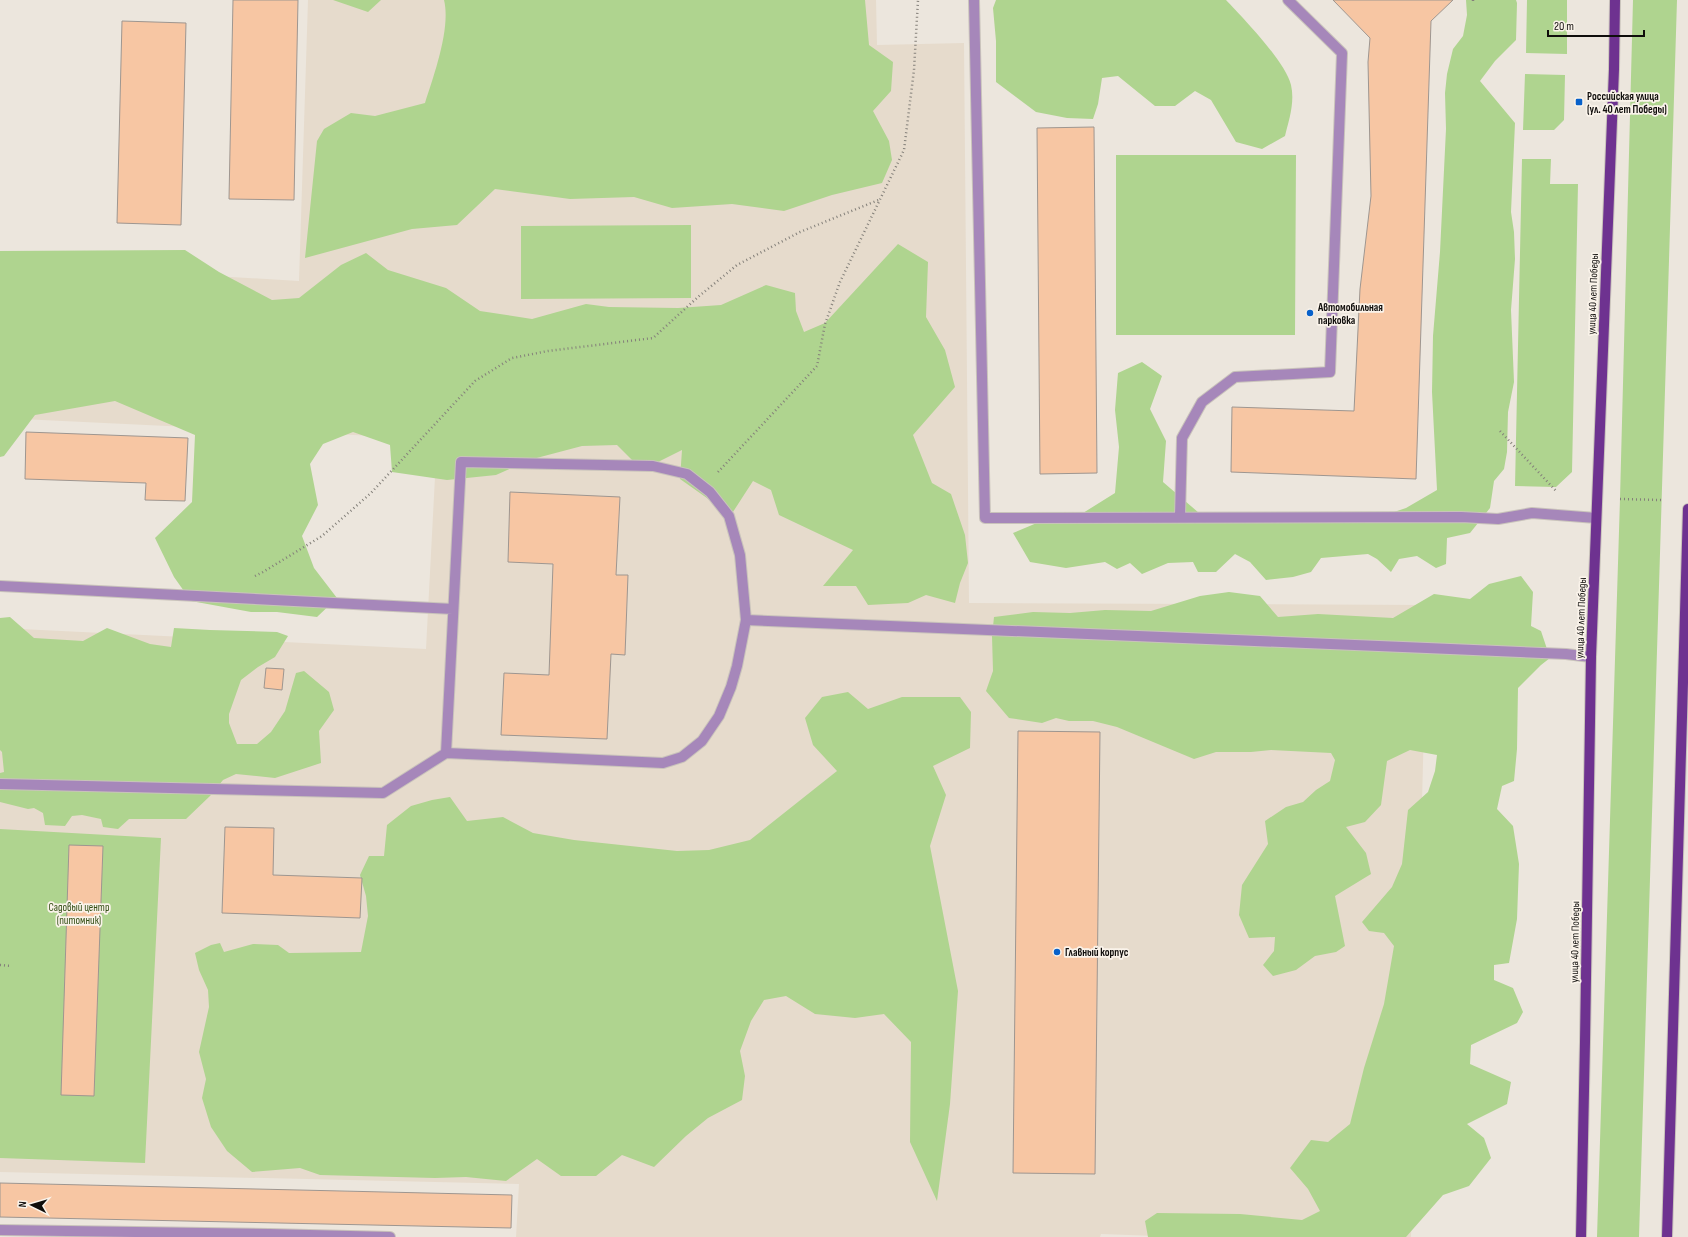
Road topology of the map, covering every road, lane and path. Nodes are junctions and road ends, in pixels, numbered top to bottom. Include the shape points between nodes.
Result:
1 (918, 0) edge
2 (974, 0) edge
3 (1288, 0) edge
4 (1615, 0) edge
5 (881, 199) junction
6 (1500, 431) dead end
7 (704, 487) junction
8 (1559, 494) dead end
9 (1620, 500) dead end
10 (1661, 500) dead end
11 (1688, 509) edge
12 (1180, 517) junction
13 (1596, 518) junction
14 (249, 578) dead end
15 (0, 586) edge
16 (453, 609) junction
17 (746, 620) junction
18 (1591, 658) junction
19 (446, 753) junction
20 (0, 784) edge
21 (0, 965) edge
22 (11, 966) dead end
23 (0, 1230) edge
24 (270, 1235) edge
25 (390, 1237) edge
26 (1581, 1237) edge
27 (1667, 1237) edge

1 - 5 path via 914,70 904,150
2 - 12 lane via 985,518
3 - 12 lane via 1342,53 1330,372 1235,377 1202,402 1182,438
4 - 13 main road, улица 40 лет Победы
5 - 7 path via 840,282 825,324 817,366
5 - 14 path via 800,232 737,265 653,338 512,358 475,381 371,493 322,536
6 - 8 path
7 - 16 lane via 687,474 653,466 461,462
7 - 17 lane via 729,516 740,555
9 - 10 path
11 - 27 main road
12 - 13 lane via 1498,519 1532,513
13 - 18 main road, улица 40 лет Победы
15 - 16 lane
16 - 19 lane
17 - 18 lane via 1419,647 1566,654
17 - 19 lane via 737,666 719,716 702,741 682,757 656,763
18 - 26 main road, улица 40 лет Победы
19 - 20 lane via 383,793
21 - 22 path
23 - 24 lane
24 - 25 lane

